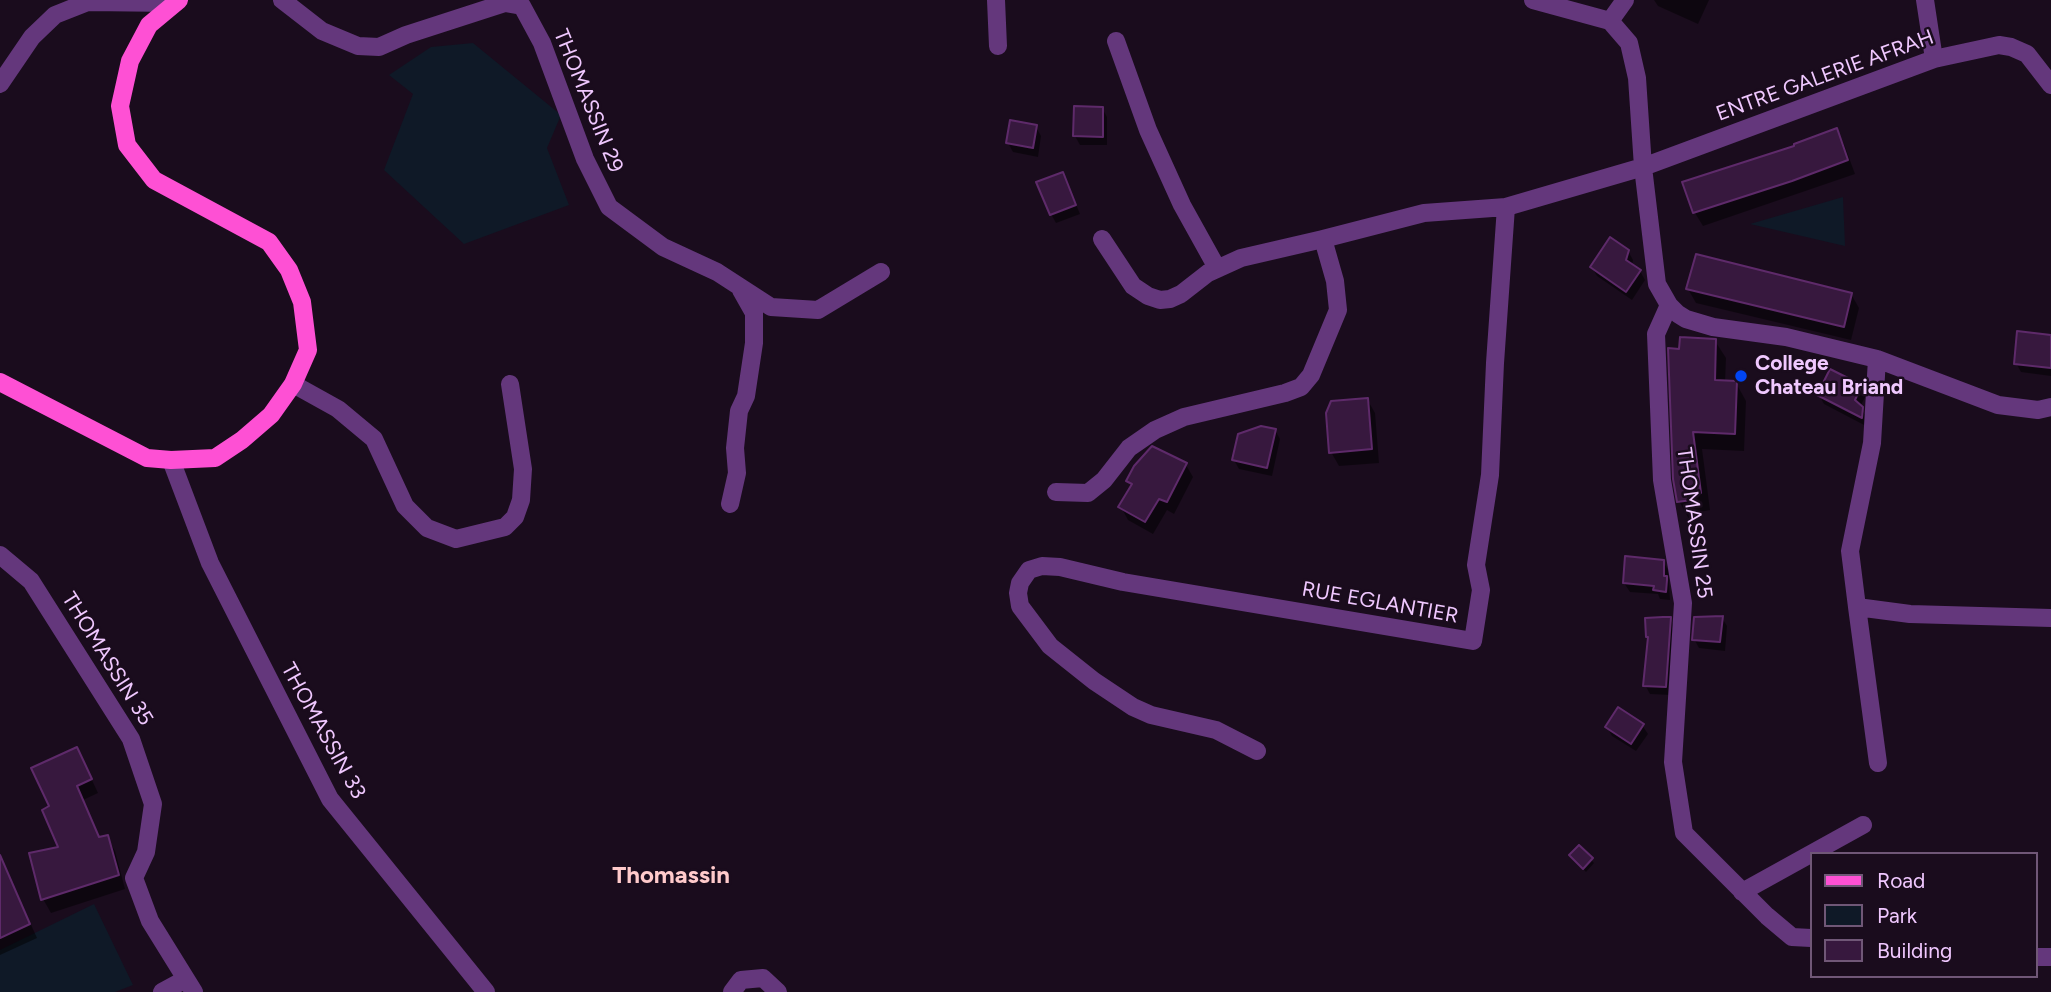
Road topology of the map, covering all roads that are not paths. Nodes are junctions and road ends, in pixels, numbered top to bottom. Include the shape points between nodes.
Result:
1 (282, 0) edge
2 (996, 0) edge
3 (1533, 0) edge
4 (1625, 0) edge
5 (1925, 0) edge
6 (177, 2) edge
7 (1611, 21) junction
8 (1116, 41) dead end
9 (998, 46) dead end
10 (1934, 59) junction
11 (0, 84) edge
12 (2051, 85) edge
13 (1643, 167) junction
14 (1506, 207) junction
15 (1102, 239) dead end
16 (1323, 239) junction
17 (1217, 268) junction
18 (881, 272) dead end
19 (739, 287) junction
20 (1668, 305) junction
21 (1877, 359) junction
22 (0, 382) edge
23 (293, 384) junction
24 (510, 384) dead end
25 (2051, 407) edge
26 (172, 460) junction
27 (1056, 492) dead end
28 (730, 504) dead end
29 (0, 555) edge
30 (1857, 607) junction
31 (2051, 618) edge
32 (1256, 751) dead end
33 (1878, 763) dead end
34 (1863, 825) dead end
35 (1814, 852) edge
36 (1810, 854) edge
37 (1742, 892) junction
38 (1810, 938) edge
39 (190, 985) edge
40 (162, 992) edge
41 (486, 992) edge
42 (732, 992) edge
43 (778, 992) edge

1 - 19 street, THOMASSIN 29 via 322,31 358,46 379,47 505,3 522,6 542,43 584,159 609,207 663,247
2 - 9 street
3 - 7 street
4 - 7 street
5 - 10 street
6 - 11 street via 88,2 55,15 32,37
6 - 23 main road via 149,25 130,61 120,106 127,145 154,180 269,242 289,270 302,302 308,350
7 - 13 street via 1629,43 1637,78
8 - 17 street via 1153,143
10 - 12 street, ENTRE GALERIE AFRAH via 1999,45 2011,47 2027,54
10 - 13 street, ENTRE GALERIE AFRAH
13 - 14 street
13 - 20 street via 1657,284
14 - 16 street via 1424,213
14 - 32 street, RUE EGLANTIER via 1490,475 1476,565 1481,590 1473,640 1123,582 1060,567 1029,570 1020,583 1020,606 1050,646 1094,681 1151,715 1216,730
15 - 17 street via 1133,286 1160,300 1181,295
16 - 17 street
16 - 27 street via 1338,310 1311,375 1301,387 1184,417 1129,448 1088,493
18 - 19 street, THOMASSIN 29 via 818,310 771,307
19 - 28 street via 754,313 754,343 746,396 739,411 737,473
20 - 21 street via 1686,319 1713,327 1786,337
20 - 37 street, THOMASSIN 25 via 1656,334 1662,480 1684,603 1673,762 1685,833
21 - 25 street via 1998,405
21 - 30 street via 1872,443 1850,551
22 - 26 main road via 146,458
23 - 24 street via 338,409 374,439 405,506 426,528 456,539 505,527 515,517 523,469
23 - 26 main road via 271,415 215,458
26 - 41 street, THOMASSIN 33 via 209,563 330,799
29 - 39 street, THOMASSIN 35 via 31,580 131,739 153,804 146,852 134,878 150,921
30 - 31 street via 1910,614
30 - 33 street
34 - 35 street
36 - 37 street
37 - 38 street via 1792,937
39 - 40 street
42 - 43 street via 741,980 763,978

